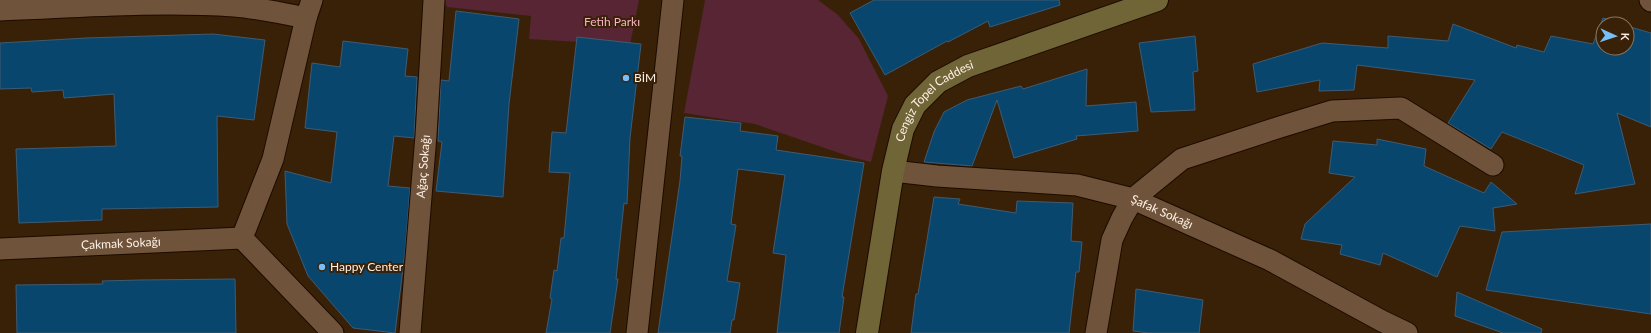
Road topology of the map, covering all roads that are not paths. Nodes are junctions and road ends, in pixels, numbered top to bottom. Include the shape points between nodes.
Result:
1 (434, 0) edge
2 (673, 0) edge
3 (1157, 0) edge
4 (309, 9) edge
5 (0, 10) edge
6 (1493, 165) dead end
7 (893, 171) junction
8 (1133, 199) junction
9 (242, 238) junction
10 (0, 248) edge
11 (1381, 327) edge
12 (333, 333) edge
13 (410, 333) edge
14 (637, 333) edge
15 (867, 333) edge
16 (1096, 333) edge
17 (1408, 333) edge

1 - 13 street, Ağaç Sokağı
2 - 14 street
3 - 7 main road, Cengiz Topel Caddesi via 968,66 938,82 915,105 904,129
4 - 5 street via 271,11 227,6 144,4
4 - 9 street via 273,160
6 - 8 street via 1401,108 1332,111 1182,159
7 - 8 street, Şafak Sokağı via 1077,184
7 - 15 main road, Cengiz Topel Caddesi
8 - 11 street, Şafak Sokağı via 1270,260
8 - 16 street via 1112,240
9 - 10 street, Çakmak Sokağı
9 - 12 street
11 - 17 street, Şafak Sokağı

